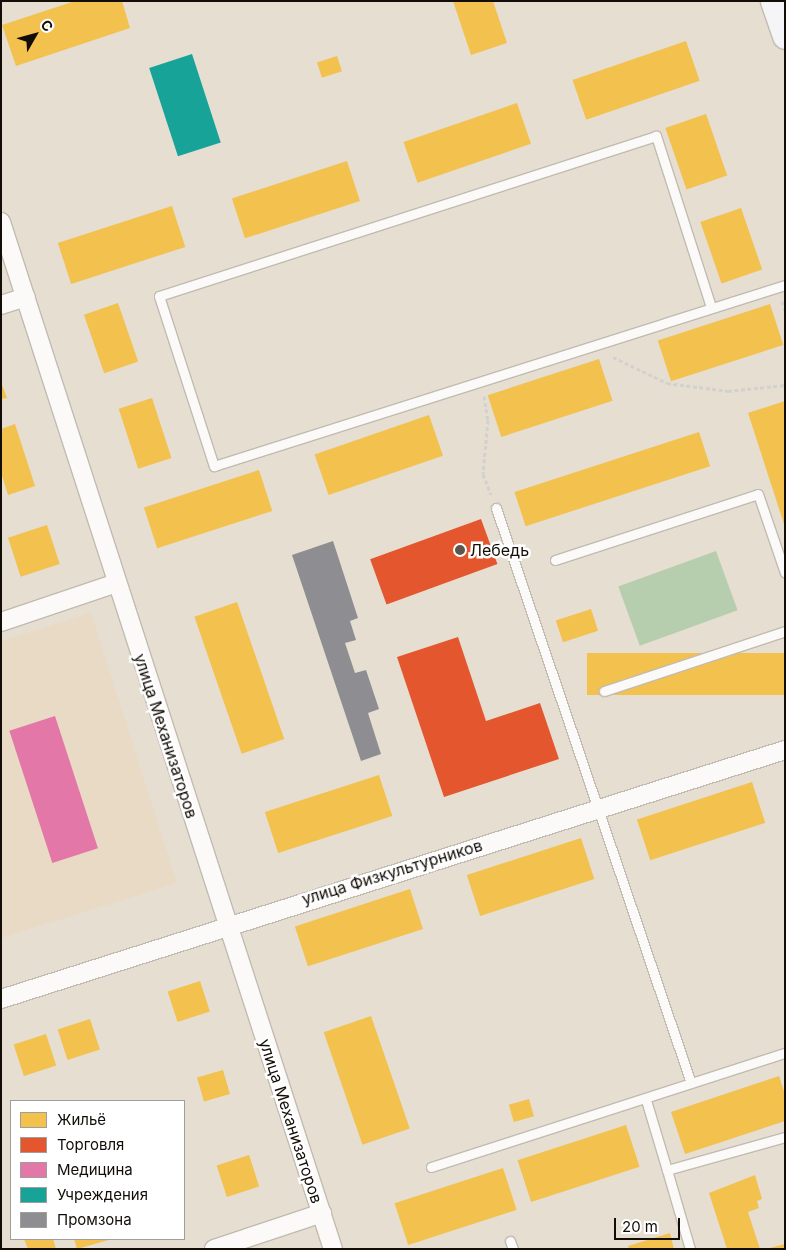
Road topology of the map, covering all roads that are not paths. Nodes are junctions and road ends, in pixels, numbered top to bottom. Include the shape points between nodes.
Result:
1 (773, 1) edge
2 (785, 36) edge
3 (1, 222) edge
4 (785, 285) edge
5 (26, 297) junction
6 (1, 305) edge
7 (711, 307) junction
8 (496, 508) road end
9 (555, 560) dead end
10 (785, 573) edge
11 (118, 583) junction
12 (1, 622) edge
13 (785, 631) edge
14 (604, 690) dead end
15 (785, 750) edge
16 (598, 808) junction
17 (227, 924) junction
18 (1, 999) edge
19 (785, 1053) edge
20 (691, 1083) junction
21 (646, 1100) junction
22 (785, 1137) edge
23 (430, 1168) dead end
24 (667, 1170) junction
25 (322, 1213) junction
26 (214, 1249) edge
27 (333, 1249) edge
28 (690, 1249) edge

1 - 2 main road
3 - 5 street, улица Механизаторов
4 - 7 lane
5 - 6 street
5 - 11 street, улица Механизаторов
7 - 7 lane via 656,136 159,296 214,466
8 - 16 lane
9 - 10 lane via 758,494
11 - 12 street
11 - 17 street, улица Механизаторов
13 - 14 lane
15 - 16 street, улица Физкультурников
16 - 17 street, улица Физкультурников
16 - 20 lane
17 - 18 street, улица Физкультурников
17 - 25 street, улица Механизаторов
19 - 20 lane
20 - 21 lane
21 - 23 lane
21 - 24 lane
22 - 24 lane
24 - 28 lane
25 - 26 street
25 - 27 street, улица Механизаторов

